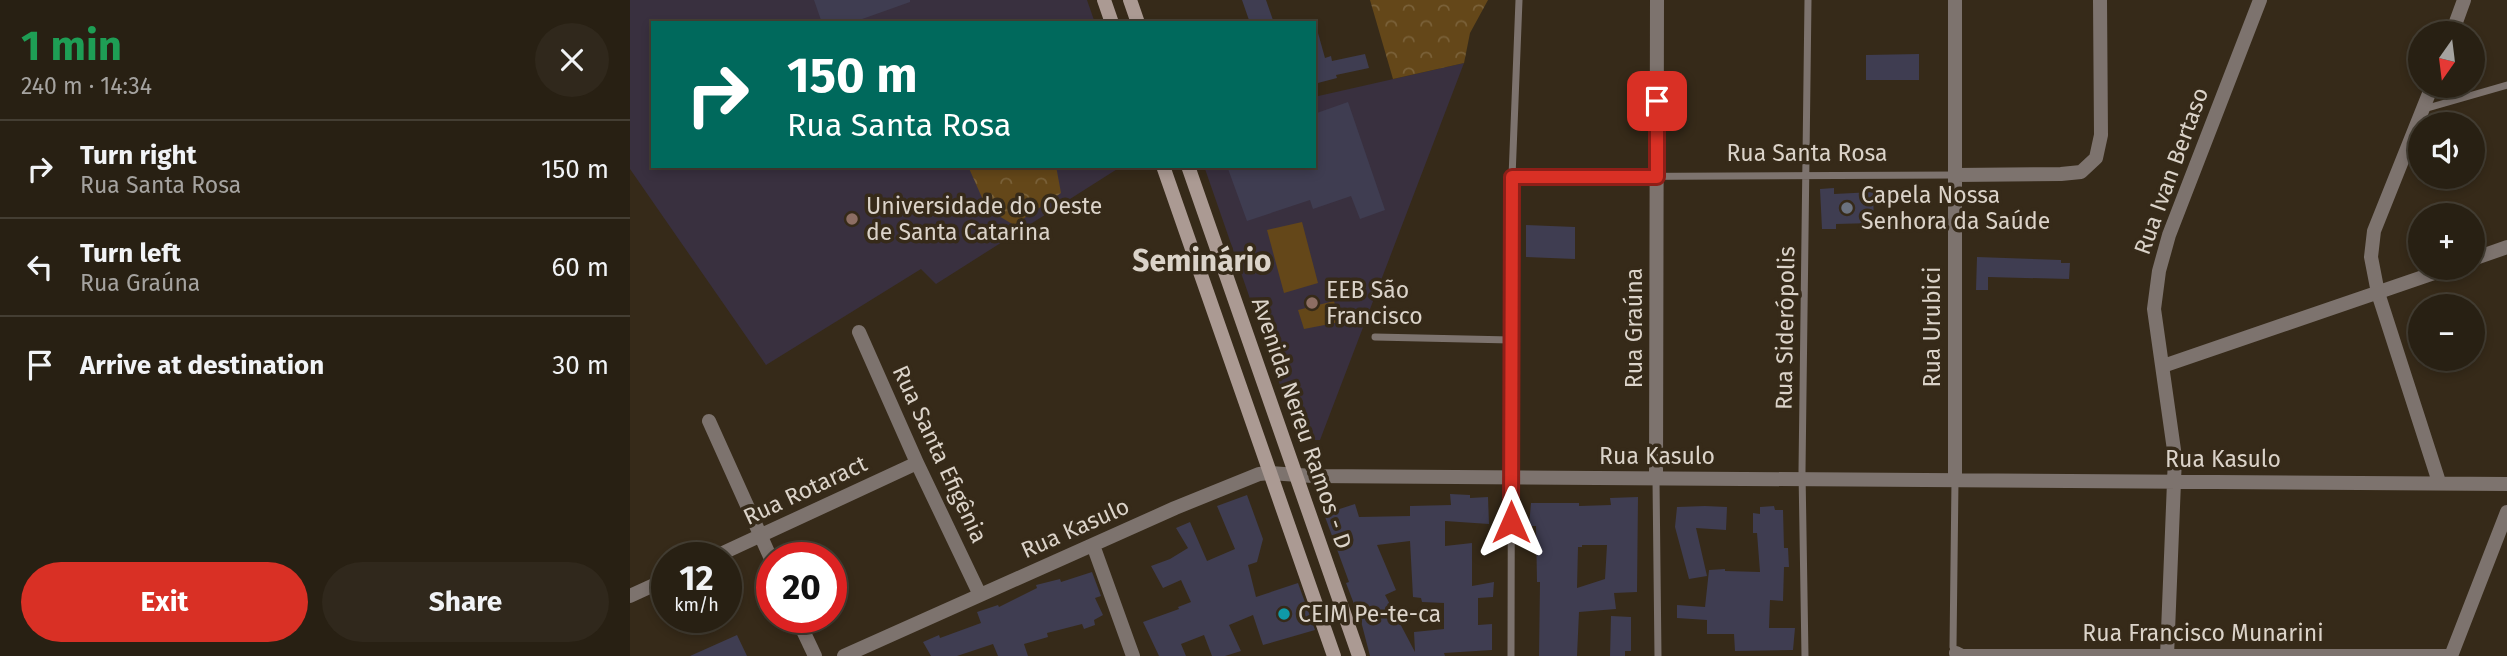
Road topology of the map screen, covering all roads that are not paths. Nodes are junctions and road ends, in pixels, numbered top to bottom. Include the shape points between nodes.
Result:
1 (1130, 0) edge
2 (1519, 0) edge
3 (1657, 0) edge
4 (1808, 0) edge
5 (1955, 0) edge
6 (2100, 0) edge
7 (2260, 0) edge
8 (2464, 0) edge
9 (1109, 1) edge
10 (1112, 21) edge
11 (1137, 21) edge
12 (2456, 21) edge
13 (2507, 85) edge
14 (2428, 98) edge
15 (2423, 110) junction
16 (1164, 168) edge
17 (1189, 168) edge
18 (1955, 175) junction
19 (1807, 176) junction
20 (1512, 177) junction
21 (1657, 177) junction
22 (2507, 247) edge
23 (2485, 255) edge
24 (2415, 280) edge
25 (2378, 293) junction
26 (859, 332) dead end
27 (1375, 337) dead end
28 (1511, 340) junction
29 (2163, 366) junction
30 (709, 421) dead end
31 (917, 463) junction
32 (1270, 473) junction
33 (1297, 475) junction
34 (1511, 478) junction
35 (1656, 479) junction
36 (1802, 480) junction
37 (1955, 481) junction
38 (2174, 482) junction
39 (2440, 482) junction
40 (2507, 484) edge
41 (2507, 512) edge
42 (760, 536) junction
43 (763, 542) edge
44 (742, 544) edge
45 (1093, 545) junction
46 (651, 586) edge
47 (980, 595) junction
48 (630, 596) edge
49 (804, 633) edge
50 (1956, 653) joint
51 (2167, 655) edge
52 (815, 656) edge
53 (844, 656) edge
54 (1133, 656) edge
55 (1334, 656) edge
56 (1359, 656) edge
57 (1511, 656) edge
58 (1658, 656) edge
59 (1805, 656) edge
60 (2451, 656) edge

1 - 11 street
2 - 20 lane
3 - 21 street, Rua Graúna
4 - 19 lane, Rua Siderópolis
5 - 18 street, Rua Urubici
6 - 18 street, Rua Santa Rosa via 2101,135 2096,158 2081,172
7 - 29 street, Rua Ivan Bertaso via 2159,271 2154,309
8 - 12 street
9 - 10 street
13 - 15 lane
14 - 15 street
15 - 25 street via 2374,231 2371,257
16 - 32 street, Avenida Nereu Ramos - D
17 - 33 street, Avenida Nereu Ramos - D
18 - 19 lane, Rua Santa Rosa
18 - 37 street, Rua Urubici
19 - 21 lane, Rua Santa Rosa
19 - 36 lane, Rua Siderópolis
20 - 21 lane, Rua Santa Rosa
20 - 28 lane
21 - 35 street, Rua Graúna
22 - 23 street
24 - 25 street
25 - 29 street
25 - 39 street
26 - 31 street, Rua Santa Efigênia
27 - 28 lane
28 - 34 lane
29 - 38 street, Rua Ivan Bertaso
30 - 42 street
31 - 42 street, Rua Rotaract
31 - 47 street, Rua Santa Efigênia
32 - 33 street, Rua Kasulo
32 - 45 street, Rua Kasulo
32 - 55 street, Avenida Nereu Ramos - D
33 - 34 street, Rua Kasulo
33 - 56 street, Avenida Nereu Ramos - D
34 - 35 street, Rua Kasulo
34 - 57 lane
35 - 36 street, Rua Kasulo
35 - 58 lane, Rua Graúna
36 - 37 street, Rua Kasulo
36 - 59 lane, Rua Siderópolis
37 - 38 street, Rua Kasulo
37 - 50 lane, Rua Urubici via 1952,647
38 - 39 street, Rua Kasulo
38 - 51 street, Rua Ivan Bertaso
39 - 40 street, Rua Kasulo
41 - 60 street
42 - 43 street
42 - 44 street, Rua Rotaract
45 - 47 street, Rua Kasulo
45 - 54 street
46 - 48 street
47 - 53 street, Rua Kasulo
49 - 52 street
50 - 51 street, Rua Francisco Munarini
51 - 60 street, Rua Francisco Munarini

